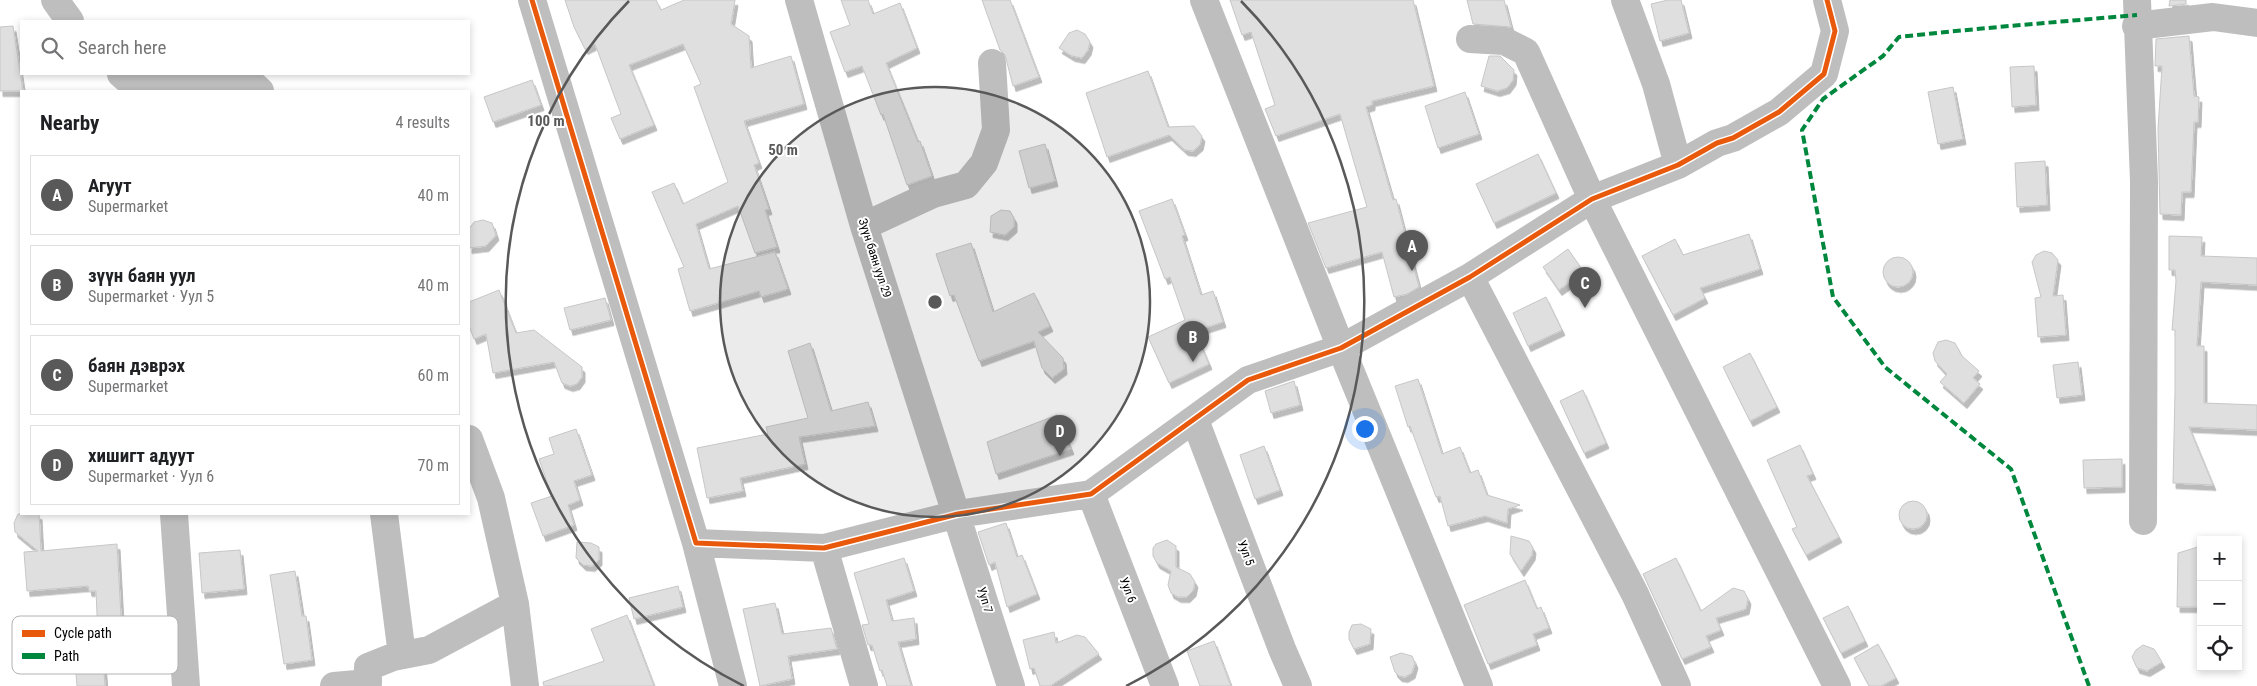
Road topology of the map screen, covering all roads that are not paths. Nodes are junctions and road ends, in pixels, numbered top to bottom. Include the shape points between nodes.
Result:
1 (55, 0) edge
2 (532, 0) edge
3 (799, 0) edge
4 (1204, 0) edge
5 (1625, 0) edge
6 (1827, 0) edge
7 (2136, 13) edge
8 (69, 20) edge
9 (2257, 23) edge
10 (1470, 39) dead end
11 (992, 63) dead end
12 (122, 75) edge
13 (258, 90) edge
14 (1678, 165) junction
15 (1592, 199) junction
16 (864, 226) junction
17 (1470, 277) junction
18 (1341, 348) junction
19 (1195, 420) junction
20 (470, 442) edge
21 (1091, 494) junction
22 (958, 514) junction
23 (174, 515) edge
24 (384, 515) edge
25 (2143, 522) dead end
26 (696, 542) junction
27 (824, 548) junction
28 (515, 604) junction
29 (402, 655) junction
30 (369, 684) edge
31 (186, 686) edge
32 (334, 686) edge
33 (525, 686) edge
34 (733, 686) edge
35 (864, 686) edge
36 (1011, 686) edge
37 (1165, 686) edge
38 (1298, 686) edge
39 (1479, 686) edge
40 (1677, 686) edge
41 (1837, 686) edge

1 - 8 street
2 - 26 street
3 - 16 street, Зүүн баян уул 29
4 - 18 street
5 - 14 street via 1656,84
6 - 14 street via 1835,31 1824,74 1779,112
7 - 9 street
7 - 25 street via 2144,181
10 - 15 street via 1504,40 1526,52
11 - 16 street via 996,130 984,163 966,184 933,194
12 - 13 street via 128,81 244,76
14 - 15 street
15 - 17 street
15 - 41 street
16 - 22 street, Зүүн баян уул 29
17 - 18 street
17 - 40 street via 1635,594
18 - 19 street via 1248,380
18 - 39 street
19 - 21 street
19 - 38 street, Уул 5
20 - 28 street via 491,498
21 - 22 street
21 - 37 street, Уул 6
22 - 27 street
22 - 36 street, Ууп 7
23 - 31 street
24 - 29 street
26 - 27 street
26 - 34 street
27 - 35 street
28 - 29 street via 429,650
28 - 33 street
29 - 30 street via 368,668
30 - 32 street

